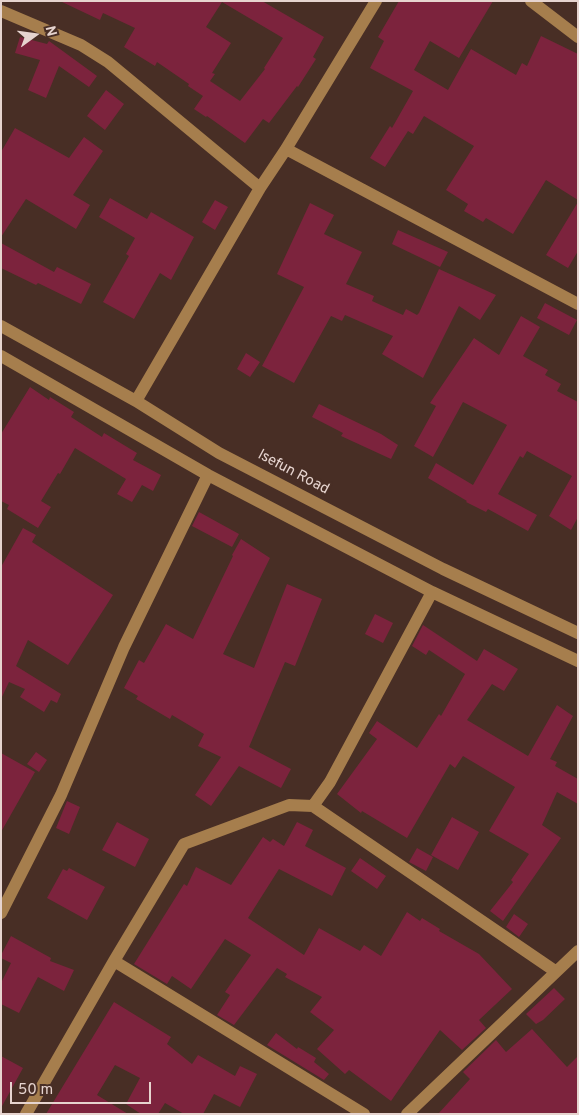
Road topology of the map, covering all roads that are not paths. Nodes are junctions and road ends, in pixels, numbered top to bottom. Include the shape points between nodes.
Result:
1 (376, 1) edge
2 (531, 1) edge
3 (1, 11) edge
4 (578, 37) edge
5 (286, 149) junction
6 (260, 188) junction
7 (578, 304) edge
8 (1, 326) edge
9 (1, 356) edge
10 (136, 402) junction
11 (208, 475) junction
12 (432, 592) junction
13 (578, 633) edge
14 (578, 661) edge
15 (313, 806) junction
16 (1, 913) edge
17 (578, 951) edge
18 (114, 961) junction
19 (555, 972) junction
20 (26, 1114) edge
21 (364, 1114) edge
22 (407, 1114) edge

1 - 5 street
2 - 4 street
3 - 6 street via 81,45 108,62
5 - 6 street
5 - 7 street
6 - 10 street
8 - 10 street, Isefun Road
9 - 11 street
10 - 13 street, Isefun Road via 220,453 443,569
11 - 12 street
11 - 16 street via 124,647 62,796
12 - 14 street
12 - 15 street via 330,782
15 - 18 street via 288,805 184,844
15 - 19 street
17 - 19 street
18 - 20 street
18 - 21 street
19 - 22 street

